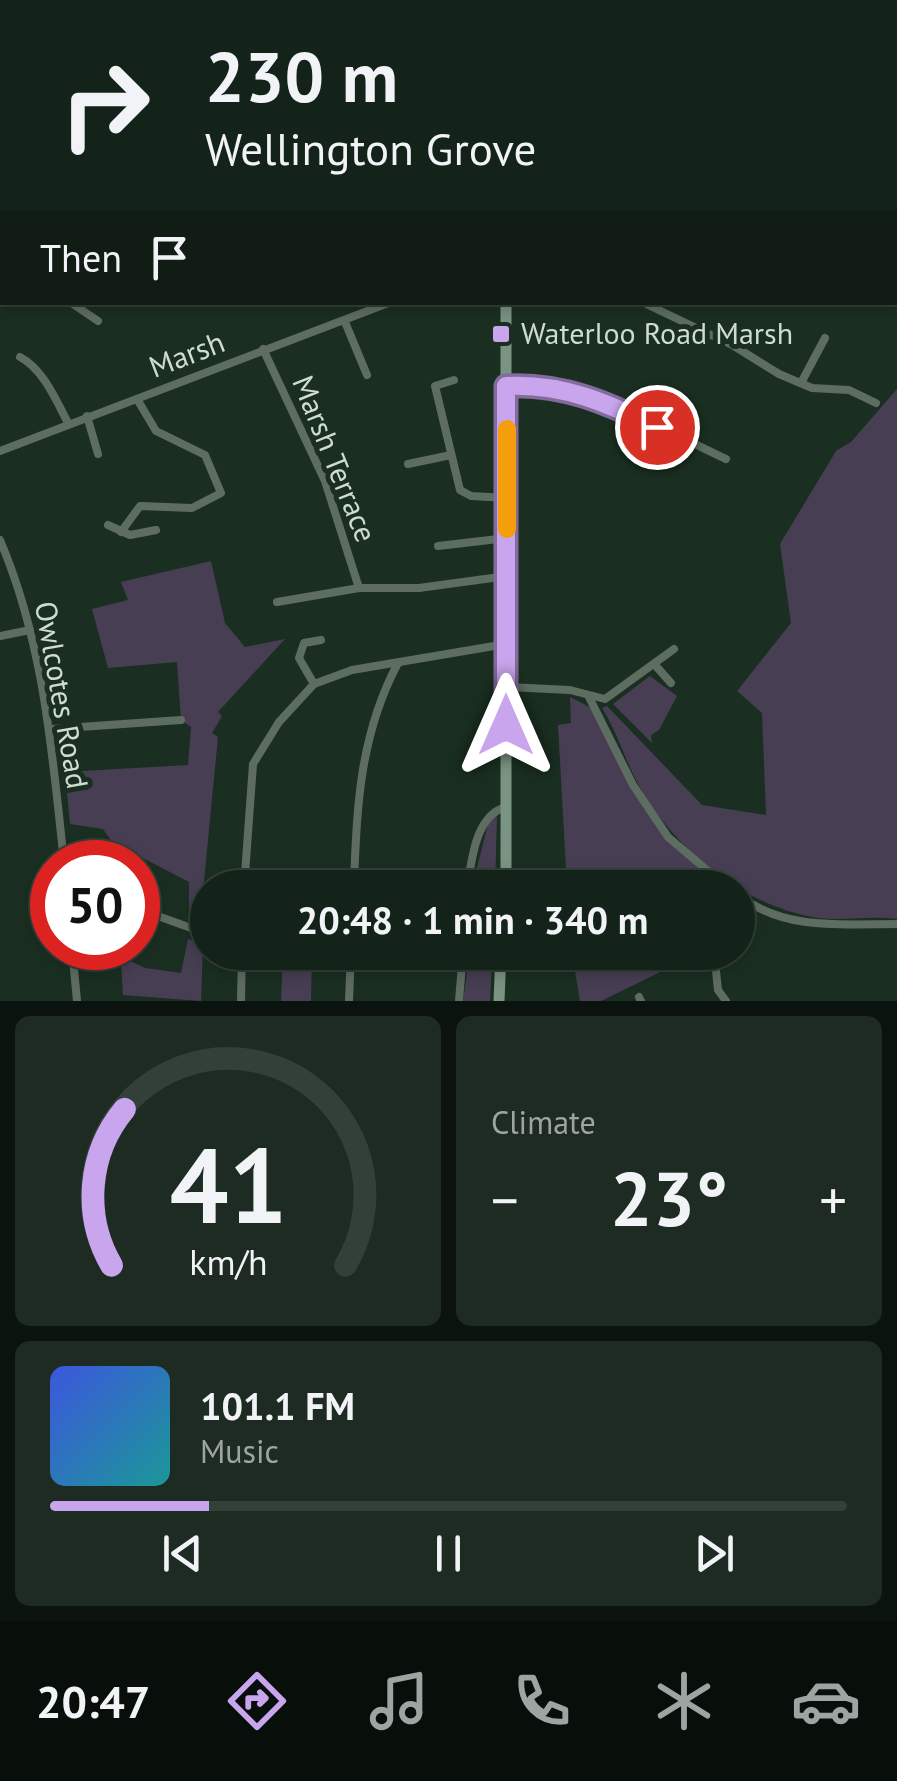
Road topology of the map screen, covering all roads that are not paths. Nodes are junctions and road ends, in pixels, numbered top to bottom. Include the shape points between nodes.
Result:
1 (74, 305) edge
2 (384, 305) edge
3 (506, 305) edge
4 (656, 306) edge
5 (98, 321) dead end
6 (345, 322) junction
7 (825, 338) dead end
8 (264, 349) junction
9 (20, 357) dead end
10 (368, 375) dead end
11 (454, 380) dead end
12 (800, 382) junction
13 (506, 386) junction
14 (137, 398) junction
15 (876, 403) dead end
16 (88, 416) junction
17 (68, 423) junction
18 (0, 451) edge
19 (98, 454) dead end
20 (451, 456) junction
21 (726, 459) dead end
22 (408, 464) dead end
23 (506, 498) junction
24 (108, 525) dead end
25 (156, 530) dead end
26 (121, 532) junction
27 (507, 538) junction
28 (0, 540) edge
29 (438, 546) dead end
30 (507, 576) junction
31 (359, 588) junction
32 (276, 602) dead end
33 (30, 630) junction
34 (0, 636) edge
35 (321, 640) dead end
36 (506, 644) junction
37 (674, 649) dead end
38 (398, 664) junction
39 (655, 665) junction
40 (671, 683) dead end
41 (314, 684) junction
42 (506, 687) junction
43 (589, 697) junction
44 (181, 720) dead end
45 (51, 729) junction
46 (506, 807) junction
47 (62, 840) edge
48 (245, 870) edge
49 (354, 870) edge
50 (471, 870) edge
51 (506, 870) edge
52 (701, 870) edge
53 (755, 906) edge
54 (160, 917) edge
55 (897, 924) edge
56 (190, 928) edge
57 (74, 970) edge
58 (242, 970) edge
59 (350, 970) edge
60 (461, 970) edge
61 (500, 970) edge
62 (716, 970) edge
63 (78, 1001) edge
64 (241, 1001) edge
65 (349, 1001) edge
66 (458, 1001) edge
67 (498, 1001) edge
68 (726, 1001) edge

1 - 5 street
2 - 6 street, Marsh
3 - 13 main road
4 - 12 street
6 - 8 street, Marsh
6 - 10 street
7 - 12 street
8 - 14 street, Marsh
8 - 31 street, Marsh Terrace via 325,481
9 - 17 street
11 - 20 street via 435,386
12 - 15 street via 838,387
13 - 21 street via 538,384 589,395
13 - 23 main road
14 - 16 street, Marsh
14 - 26 street via 156,431 205,455 221,494 192,508 140,506
16 - 17 street, Marsh
16 - 19 street
17 - 18 street, Marsh
20 - 22 street
20 - 23 street via 460,490
23 - 27 main road
24 - 26 street
25 - 26 street
27 - 29 street
27 - 30 main road
28 - 33 street, Owlcotes Road
30 - 31 street
30 - 36 main road
31 - 32 street
33 - 34 street
33 - 45 street, Owlcotes Road
35 - 41 street via 304,643 299,658
36 - 38 street
36 - 42 main road
37 - 39 street
38 - 41 street
38 - 49 street via 366,749
39 - 40 street
39 - 43 street via 612,697
41 - 48 street via 253,764
42 - 43 street
42 - 46 main road
43 - 52 street via 633,785
44 - 45 street
45 - 47 street, Owlcotes Road
46 - 50 street via 482,824
46 - 51 main road
53 - 55 street via 794,922
54 - 56 street
57 - 63 street
58 - 64 street
59 - 65 street
60 - 66 street
61 - 67 main road
62 - 68 street

